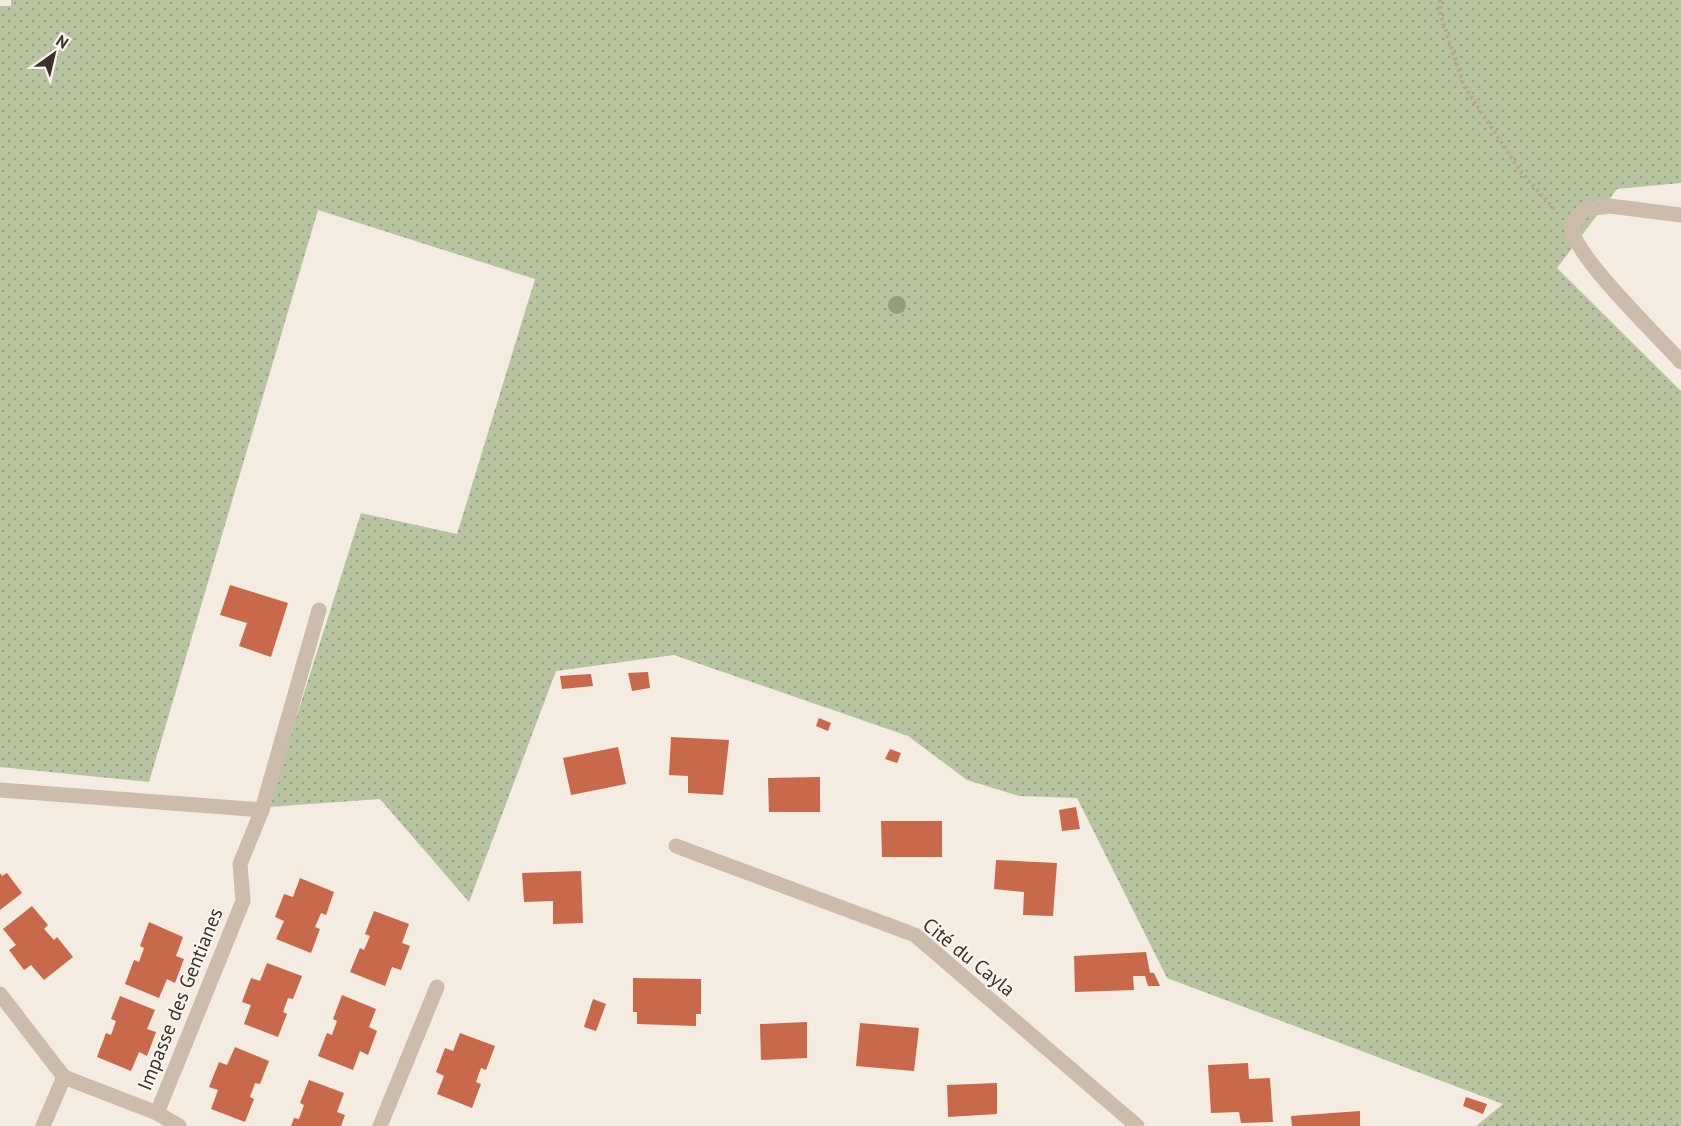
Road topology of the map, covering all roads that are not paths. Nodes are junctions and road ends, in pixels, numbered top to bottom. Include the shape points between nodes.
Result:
1 (1681, 215) edge
2 (1681, 362) edge
3 (319, 610) dead end
4 (0, 790) edge
5 (262, 810) junction
6 (676, 846) dead end
7 (437, 987) dead end
8 (0, 994) edge
9 (64, 1077) junction
10 (157, 1113) junction
11 (43, 1126) edge
12 (179, 1126) edge
13 (380, 1126) edge
14 (1137, 1126) edge

1 - 2 street via 1610,206 1584,209 1571,227 1573,238 1600,272
3 - 5 street
4 - 5 street
5 - 10 street, Impasse des Gentianes via 240,864 243,901
6 - 14 street, Cité du Cayla via 915,936
7 - 13 street
8 - 9 street
9 - 10 street
9 - 11 street
10 - 12 street

